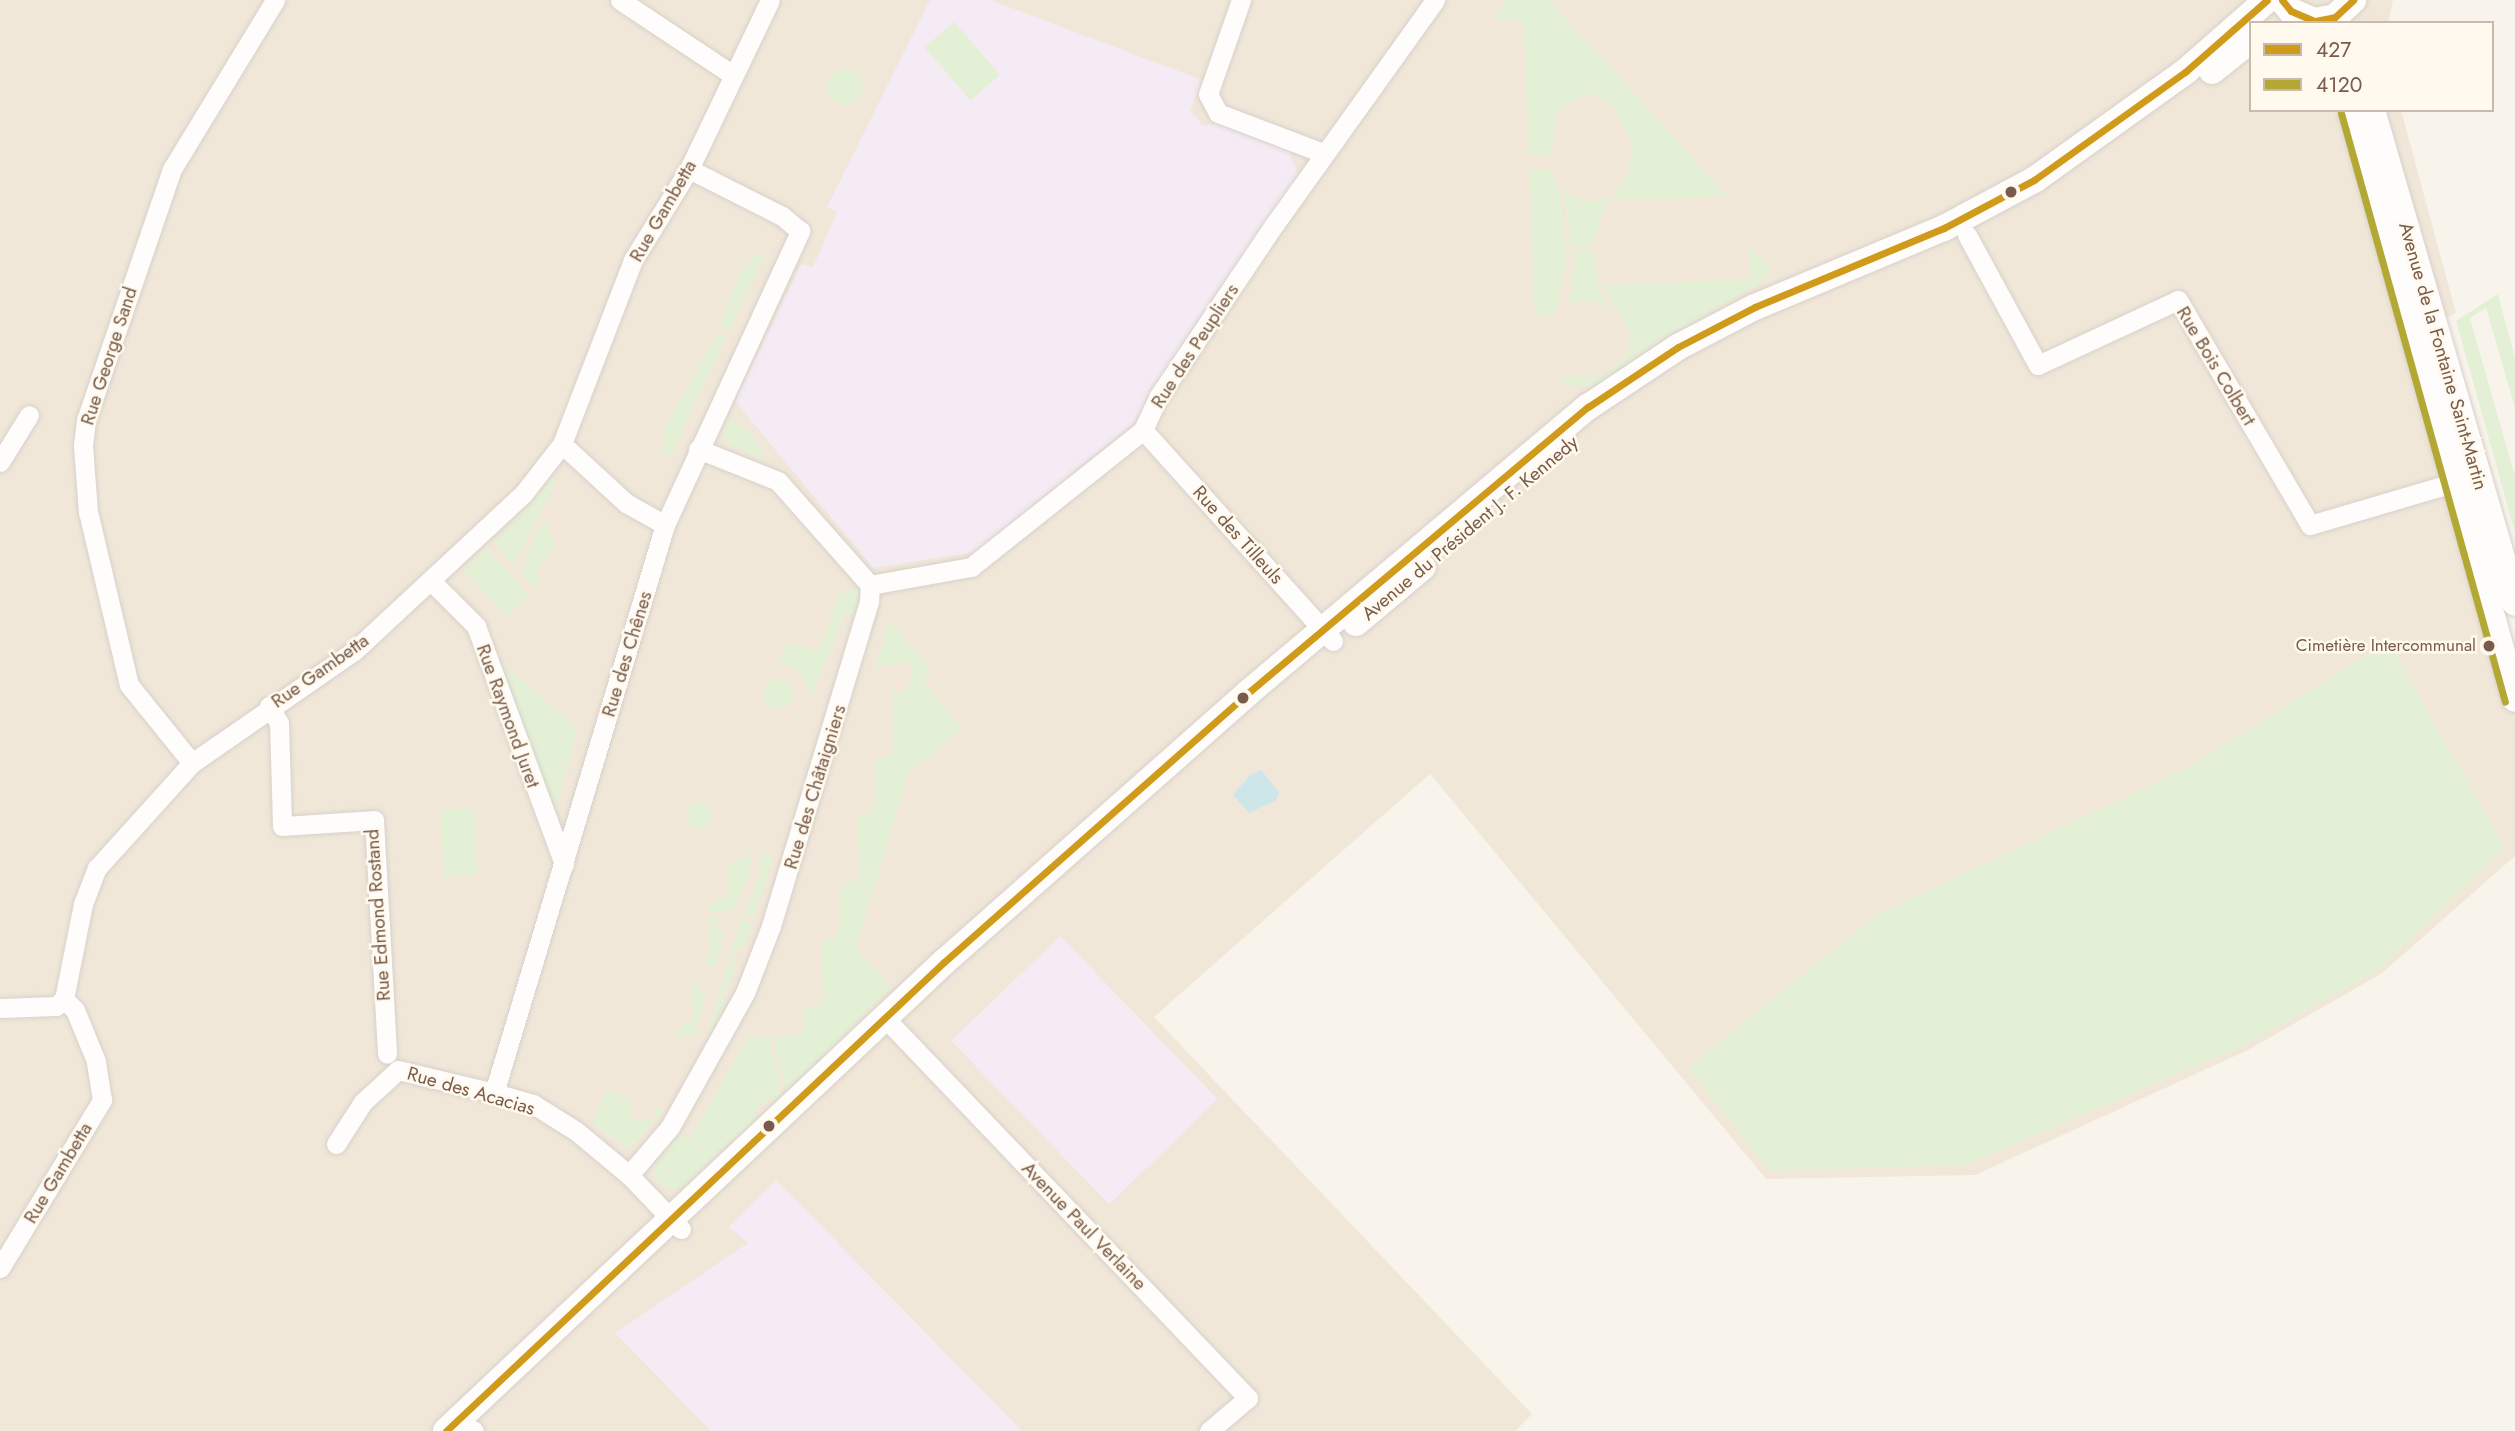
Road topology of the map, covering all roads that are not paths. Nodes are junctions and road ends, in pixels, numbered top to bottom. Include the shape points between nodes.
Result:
1 (275, 0) edge
2 (621, 0) edge
3 (770, 0) edge
4 (1241, 0) edge
5 (1435, 0) edge
6 (2347, 11) edge
7 (2291, 13) edge
8 (2249, 36) edge
9 (2249, 42) edge
10 (733, 75) junction
11 (2352, 112) edge
12 (2373, 112) edge
13 (1323, 153) junction
14 (689, 169) junction
15 (1967, 235) junction
16 (29, 415) dead end
17 (1143, 430) junction
18 (562, 443) junction
19 (698, 449) junction
20 (0, 462) edge
21 (2466, 479) junction
22 (665, 525) junction
23 (2492, 567) junction
24 (431, 581) junction
25 (870, 585) junction
26 (2515, 603) edge
27 (1329, 636) junction
28 (2515, 699) edge
29 (269, 706) junction
30 (192, 763) junction
31 (564, 864) junction
32 (65, 999) junction
33 (0, 1008) edge
34 (890, 1023) junction
35 (387, 1054) dead end
36 (494, 1093) junction
37 (336, 1144) dead end
38 (629, 1175) junction
39 (676, 1223) junction
40 (0, 1268) edge
41 (446, 1431) edge
42 (473, 1431) edge
43 (1209, 1431) edge

1 - 30 street, Rue George Sand via 172,169 86,420 83,445 88,512 129,685
2 - 10 street
3 - 10 street, Rue Gambetta
4 - 13 street via 1208,94 1217,113
5 - 13 street, Rue des Peupliers
6 - 7 main road
8 - 27 main road, Avenue du Président J. F. Kennedy via 2185,72 2034,180 1944,228 1755,307 1678,347 1588,407 1372,586
9 - 15 main road, Avenue du Président J. F. Kennedy via 2124,141 2027,204
10 - 14 street, Rue Gambetta
11 - 21 main road, Avenue de la Fontaine Saint-Martin
12 - 21 main road, Avenue de la Fontaine Saint-Martin
13 - 17 street, Rue des Peupliers via 1159,396
14 - 18 street, Rue Gambetta via 633,260
14 - 19 street, Rue des Chênes via 782,216 800,231
15 - 21 street, Rue Bois Colbert via 2038,365 2178,300 2310,525
15 - 27 main road, Avenue du Président J. F. Kennedy via 1761,323 1686,363 1595,422
16 - 20 street
17 - 25 street, Rue des Peupliers via 971,567
17 - 27 street, Rue des Tilleuls
18 - 22 street via 626,503
18 - 24 street, Rue Gambetta via 523,494
19 - 22 street, Rue des Chênes
19 - 25 street via 778,481
21 - 23 main road, Avenue de la Fontaine Saint-Martin
22 - 31 street, Rue des Chênes
23 - 26 main road, Avenue de la Fontaine Saint-Martin
23 - 28 main road, Avenue de la Fontaine Saint-Martin
24 - 29 street, Rue Gambetta via 355,651
24 - 31 street, Rue Raymond Juret via 476,626
25 - 38 street, Rue des Châtaigniers via 861,638 771,926 748,985 670,1127
27 - 34 main road, Avenue du Président J. F. Kennedy via 1249,692
29 - 30 street, Rue Gambetta
29 - 35 street, Rue Edmond Rostand via 279,723 282,826 374,820
30 - 32 street, Rue Gambetta via 97,868 83,904
31 - 36 street, Rue des Chênes
32 - 33 street via 56,1006
32 - 40 street, Rue Gambetta via 75,1010 96,1060 102,1100
34 - 39 main road, Avenue du Président J. F. Kennedy
34 - 43 street, Avenue Paul Verlaine via 1248,1398
36 - 37 street, Rue des Acacias via 398,1070 363,1101
36 - 38 street, Rue des Acacias via 533,1104
38 - 39 street, Rue des Acacias
39 - 41 main road, Avenue du Président J. F. Kennedy
39 - 42 main road, Avenue du Président J. F. Kennedy

